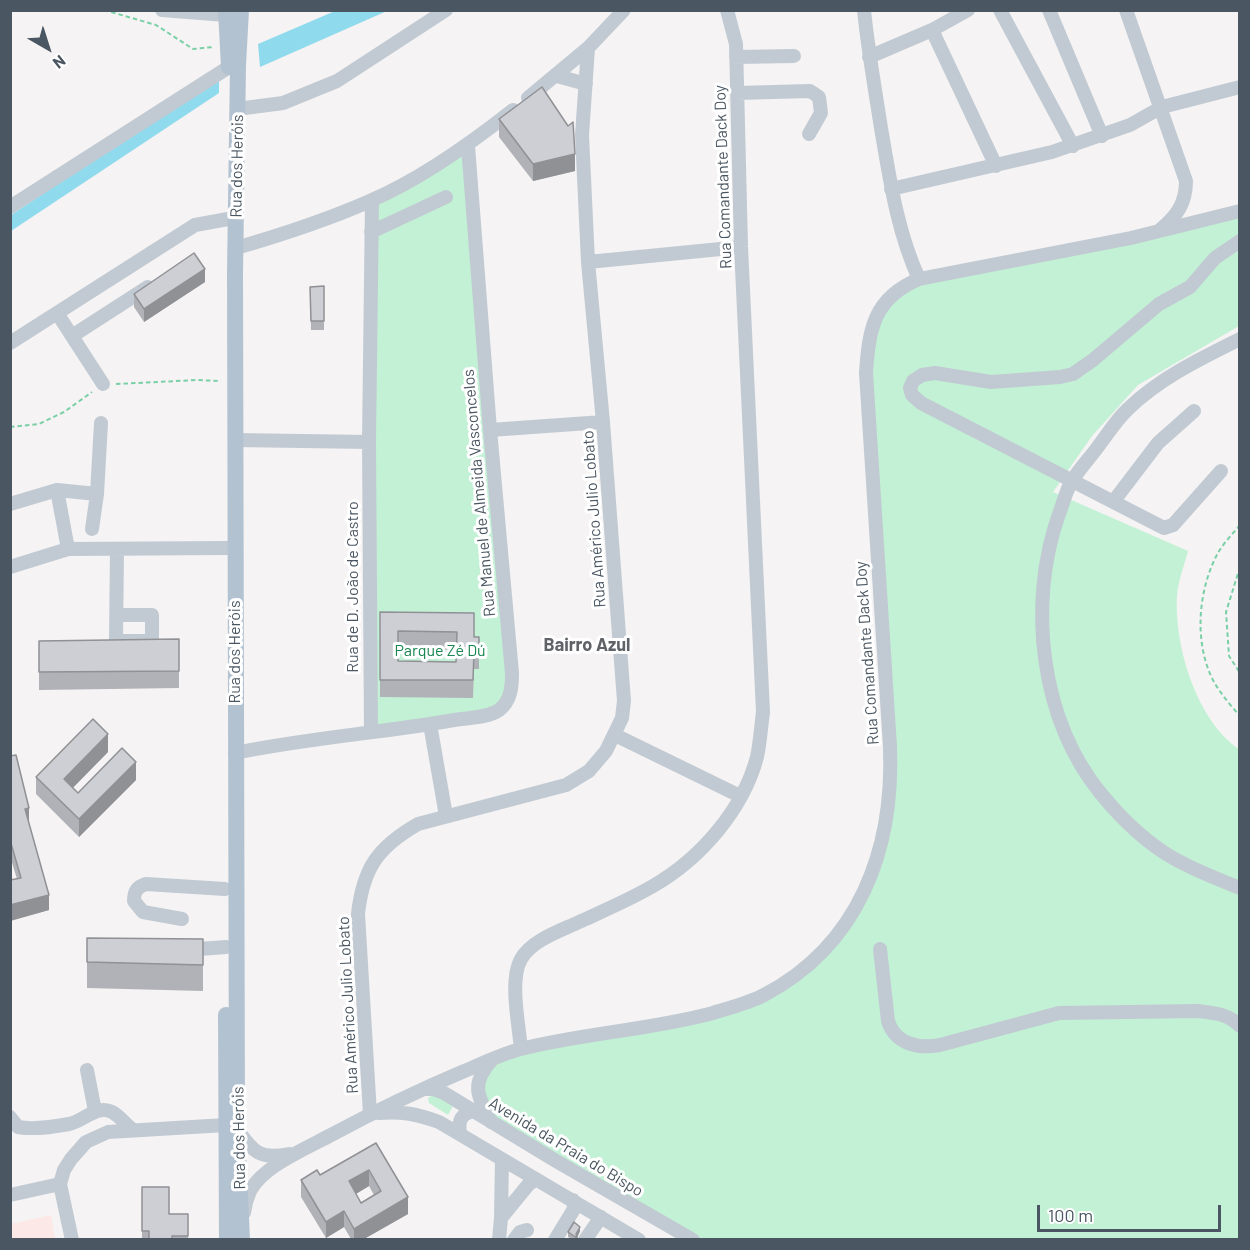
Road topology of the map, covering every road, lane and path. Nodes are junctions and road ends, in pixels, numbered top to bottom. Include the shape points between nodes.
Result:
1 (104, 10) edge
2 (162, 10) edge
3 (446, 10) edge
4 (624, 10) edge
5 (727, 10) edge
6 (864, 10) edge
7 (968, 10) edge
8 (1000, 10) edge
9 (1050, 10) edge
10 (1126, 10) edge
11 (232, 11) edge
12 (932, 30) junction
13 (227, 42) junction
14 (588, 48) junction
15 (794, 56) dead end
16 (736, 57) junction
17 (869, 57) junction
18 (234, 66) junction
19 (557, 76) junction
20 (586, 84) junction
21 (1239, 87) edge
22 (737, 93) junction
23 (1162, 107) junction
24 (237, 109) junction
25 (809, 134) dead end
26 (1102, 136) junction
27 (468, 146) junction
28 (1073, 146) junction
29 (996, 166) junction
30 (891, 189) junction
31 (446, 197) dead end
32 (372, 200) junction
33 (10, 207) edge
34 (1239, 211) edge
35 (228, 219) junction
36 (1158, 231) junction
37 (371, 232) junction
38 (1239, 241) edge
39 (741, 247) junction
40 (236, 248) junction
41 (588, 261) junction
42 (919, 279) junction
43 (152, 285) edge
44 (57, 314) junction
45 (72, 336) junction
46 (1239, 339) edge
47 (10, 343) edge
48 (227, 381) junction
49 (103, 384) junction
50 (1194, 411) dead end
51 (603, 422) junction
52 (100, 423) dead end
53 (10, 427) edge
54 (490, 430) junction
55 (235, 440) junction
56 (369, 442) junction
57 (1221, 471) dead end
58 (1072, 482) junction
59 (57, 490) junction
60 (97, 494) junction
61 (1113, 502) junction
62 (10, 504) edge
63 (1239, 525) edge
64 (92, 529) dead end
65 (227, 548) junction
66 (68, 549) junction
67 (117, 549) junction
68 (10, 567) edge
69 (1239, 567) edge
70 (117, 615) dead end
71 (1239, 673) edge
72 (1239, 716) edge
73 (430, 724) junction
74 (371, 732) junction
75 (615, 735) junction
76 (235, 753) junction
77 (740, 796) junction
78 (446, 816) junction
79 (1239, 888) edge
80 (225, 889) junction
81 (182, 919) dead end
82 (226, 947) junction
83 (199, 949) edge
84 (880, 949) dead end
85 (1239, 1026) edge
86 (521, 1049) junction
87 (492, 1059) junction
88 (87, 1070) dead end
89 (421, 1089) junction
90 (96, 1111) junction
91 (474, 1111) junction
92 (370, 1114) junction
93 (10, 1117) edge
94 (492, 1122) junction
95 (232, 1127) junction
96 (133, 1130) junction
97 (460, 1133) junction
98 (297, 1153) junction
99 (502, 1159) junction
100 (536, 1179) junction
101 (60, 1184) junction
102 (10, 1195) edge
103 (573, 1200) junction
104 (601, 1217) junction
105 (501, 1218) junction
106 (527, 1230) dead end
107 (241, 1234) edge
108 (72, 1239) edge
109 (227, 1239) edge
110 (499, 1239) edge
111 (514, 1239) edge
112 (556, 1239) edge
113 (585, 1239) edge
114 (639, 1239) edge
115 (693, 1239) edge

1 - 13 path via 156,25 194,49
2 - 11 street
3 - 24 street via 337,81 283,103
4 - 14 street
5 - 16 street, Rua Comandante Dack Doy
6 - 17 street
7 - 12 street
8 - 28 street
9 - 26 street
10 - 23 street
11 - 13 main road, Rua dos Heróis
11 - 18 main road, Rua dos Heróis
12 - 17 street
12 - 29 street
13 - 18 main road, Rua dos Heróis
14 - 19 street
14 - 20 street, Rua Américo Julio Lobato
15 - 16 street
16 - 22 street, Rua Comandante Dack Doy
17 - 30 street
18 - 24 main road, Rua dos Heróis
18 - 33 street
18 - 35 main road, Rua dos Heróis
19 - 20 street
19 - 27 street
20 - 41 street, Rua Américo Julio Lobato via 582,146
21 - 23 street
22 - 25 street via 810,91 819,98 821,113
22 - 39 street, Rua Comandante Dack Doy
23 - 26 street via 1130,126
23 - 36 street via 1186,181 1186,194 1182,207
24 - 40 main road, Rua dos Heróis
26 - 28 street
27 - 32 street
27 - 54 street, Rua Manuel de Almeida Vasconcelos
28 - 29 street
29 - 30 street
30 - 42 street via 904,241
31 - 37 street
32 - 37 street, Rua de D. João de Castro
32 - 40 street via 282,235
34 - 36 street, Rua Comandante Dack Doy
35 - 44 street via 195,225
35 - 48 main road, Rua dos Heróis
36 - 42 street, Rua Comandante Dack Doy
37 - 56 street, Rua de D. João de Castro
38 - 58 street via 1215,258 1190,287 1159,304 1073,374 991,382 936,373 913,381 912,395 921,403
39 - 41 street
39 - 77 street, Rua Comandante Dack Doy via 763,712 757,757
40 - 55 main road, Rua dos Heróis
41 - 51 street, Rua Américo Julio Lobato
42 - 86 street, Rua Comandante Dack Doy via 895,291 880,307 867,357 891,775 887,824 859,901 818,957 762,996 675,1022
43 - 45 street
44 - 45 street
44 - 47 street
45 - 49 street
46 - 58 street via 1149,390 1126,411
48 - 49 path
48 - 65 main road, Rua dos Heróis
49 - 53 path via 64,412 39,424
50 - 61 street via 1158,443
51 - 54 street
51 - 75 street, Rua Américo Julio Lobato via 624,701
52 - 60 street
54 - 73 street, Rua Manuel de Almeida Vasconcelos via 512,687 506,702 494,712
55 - 56 street
55 - 76 main road, Rua dos Heróis
56 - 74 street, Rua de D. João de Castro
57 - 61 street via 1169,528
58 - 61 street
58 - 79 street via 1052,534 1042,594 1041,632 1057,711 1074,752 1101,794 1134,828 1172,858
59 - 60 street
59 - 62 street
59 - 66 street
60 - 64 street
63 - 72 path via 1220,550 1206,580 1201,614 1203,650 1214,682
65 - 67 street
65 - 80 main road, Rua dos Heróis
66 - 67 street
66 - 68 street
67 - 70 street
69 - 71 path via 1226,612 1229,656
73 - 74 street, Rua Manuel de Almeida Vasconcelos
73 - 78 street
74 - 76 street, Rua Manuel de Almeida Vasconcelos
75 - 77 street
75 - 78 street, Rua Américo Julio Lobato via 589,771 566,785
76 - 95 main road, Rua dos Heróis
77 - 86 street, Rua Comandante Dack Doy via 717,833 671,874 527,951 517,970 515,986
78 - 92 street, Rua Américo Julio Lobato via 418,824 399,835 381,852 360,891 358,914
80 - 81 street via 147,884 136,890 134,901 142,912
80 - 82 main road, Rua dos Heróis
82 - 83 street
82 - 95 main road, Rua dos Heróis
84 - 85 street via 891,1031 898,1039 917,1046 940,1045 1059,1013 1197,1011 1231,1017
86 - 87 street, Rua Comandante Dack Doy
87 - 89 street, Rua Comandante Dack Doy
87 - 94 street via 477,1086
88 - 90 street
89 - 91 street, Avenida da Praia do Bispo via 444,1093
89 - 92 street, Rua Comandante Dack Doy
90 - 93 street via 70,1124 33,1128 18,1127
90 - 96 street via 114,1112
91 - 94 street, Avenida da Praia do Bispo
91 - 97 street via 461,1118
92 - 97 street via 417,1114
92 - 98 street, Rua Comandante Dack Doy
94 - 115 street, Avenida da Praia do Bispo
95 - 96 street
95 - 98 street, Rua Comandante Dack Doy via 258,1153 275,1157
95 - 107 main road, Rua dos Heróis
95 - 109 main road, Rua dos Heróis
96 - 101 street via 108,1132 86,1142 64,1170
97 - 99 street
98 - 107 street, Rua Comandante Dack Doy via 256,1183 247,1200
99 - 100 street
99 - 105 street
100 - 103 street
100 - 105 street
101 - 102 street
101 - 108 street
103 - 104 street
103 - 112 street via 574,1209
104 - 113 street
104 - 114 street
105 - 110 street
106 - 111 street

